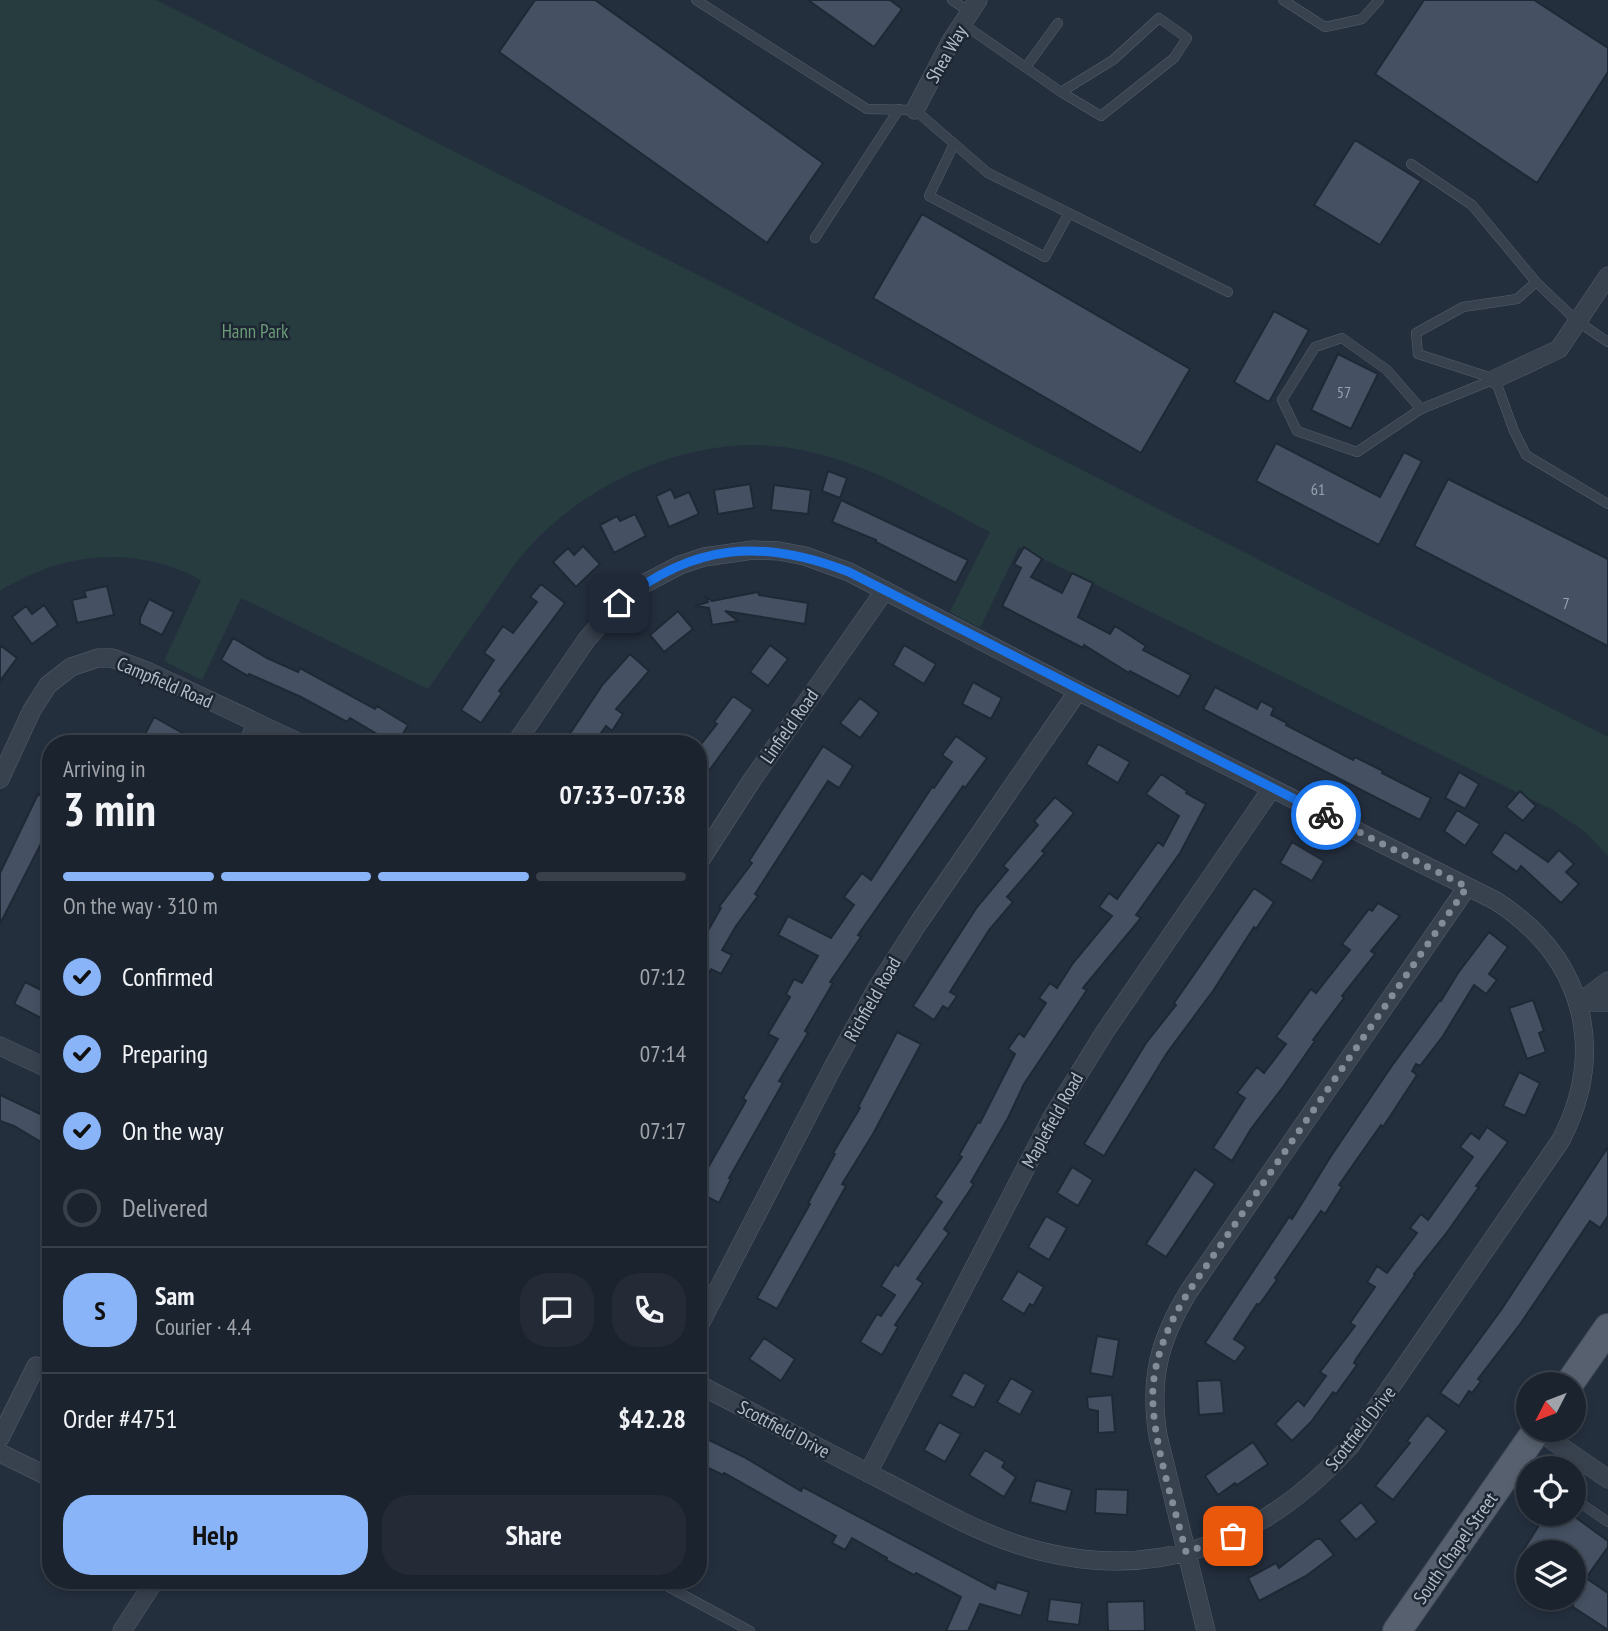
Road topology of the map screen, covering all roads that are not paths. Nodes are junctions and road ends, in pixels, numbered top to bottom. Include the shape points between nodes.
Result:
1 (696, 0) edge
2 (952, 0) edge
3 (1283, 0) edge
4 (1379, 0) edge
5 (971, 12) edge
6 (1058, 23) dead end
7 (1026, 67) junction
8 (1061, 93) junction
9 (907, 110) junction
10 (954, 144) junction
11 (1411, 164) dead end
12 (1069, 213) junction
13 (815, 238) dead end
14 (1608, 276) edge
15 (1536, 282) junction
16 (1228, 292) dead end
17 (1577, 321) junction
18 (1608, 342) edge
19 (1495, 379) junction
20 (1421, 409) junction
21 (1608, 504) edge
22 (885, 590) junction
23 (1078, 691) junction
24 (257, 723) junction
25 (251, 735) edge
26 (283, 735) edge
27 (521, 735) edge
28 (0, 779) edge
29 (1272, 788) junction
30 (707, 850) edge
31 (1467, 887) junction
32 (1608, 981) edge
33 (1580, 1002) junction
34 (1608, 1002) edge
35 (0, 1046) edge
36 (42, 1066) edge
37 (707, 1311) edge
38 (1608, 1328) edge
39 (36, 1366) dead end
40 (1577, 1372) edge
41 (707, 1389) edge
42 (0, 1438) edge
43 (1529, 1442) edge
44 (1552, 1442) edge
45 (0, 1453) edge
46 (868, 1473) junction
47 (42, 1474) edge
48 (1608, 1479) edge
49 (1586, 1507) edge
50 (1608, 1522) edge
51 (1186, 1552) junction
52 (149, 1589) edge
53 (672, 1589) edge
54 (122, 1631) edge
55 (750, 1631) edge
56 (1206, 1631) edge
57 (1397, 1631) edge

1 - 9 lane via 867,109
2 - 5 lane
3 - 4 lane via 1325,27 1362,19
5 - 7 lane
5 - 9 street, Shea Way
6 - 7 lane
7 - 8 lane
8 - 8 lane via 1101,116 1174,58 1187,38 1159,18 1113,60
9 - 10 lane
9 - 13 lane
10 - 12 lane via 988,173
10 - 12 lane via 929,196 1045,257
11 - 15 lane via 1472,205
12 - 16 lane
14 - 17 street
15 - 17 lane
15 - 19 lane via 1517,299 1463,307 1416,333 1418,354
17 - 18 lane
17 - 19 street via 1559,349
19 - 20 lane
19 - 21 lane via 1525,455
20 - 20 lane via 1387,370 1342,338 1315,348 1282,400 1297,431 1357,452
22 - 23 street, Scottfield Drive
22 - 27 street, Scottfield Drive via 826,563 779,551 728,553 680,565 636,589 602,620
22 - 30 street, Linfield Road
23 - 29 street, Scottfield Drive
23 - 37 street, Richfield Road via 878,986
24 - 25 street
24 - 26 street, Campfield Road
24 - 28 street, Campfield Road via 129,663 112,658 85,661 58,675 40,695
29 - 31 street, Scottfield Drive
29 - 46 street, Maplefield Road via 1104,1033 1051,1119
31 - 33 street, Scottfield Drive via 1528,925 1555,955
31 - 51 street via 1169,1326 1153,1386 1154,1410
32 - 33 street
33 - 34 street
33 - 51 street, Scottfield Drive via 1586,1019 1588,1061 1570,1124 1364,1428 1333,1465 1295,1499 1233,1536
35 - 36 street
38 - 40 main road
39 - 42 street
41 - 46 street, Scottfield Drive
43 - 57 main road, South Chapel Street
44 - 48 street
45 - 47 street
46 - 51 street, Scottfield Drive via 985,1532 1041,1552 1117,1562
49 - 50 lane
51 - 56 street
52 - 54 street
53 - 55 lane

